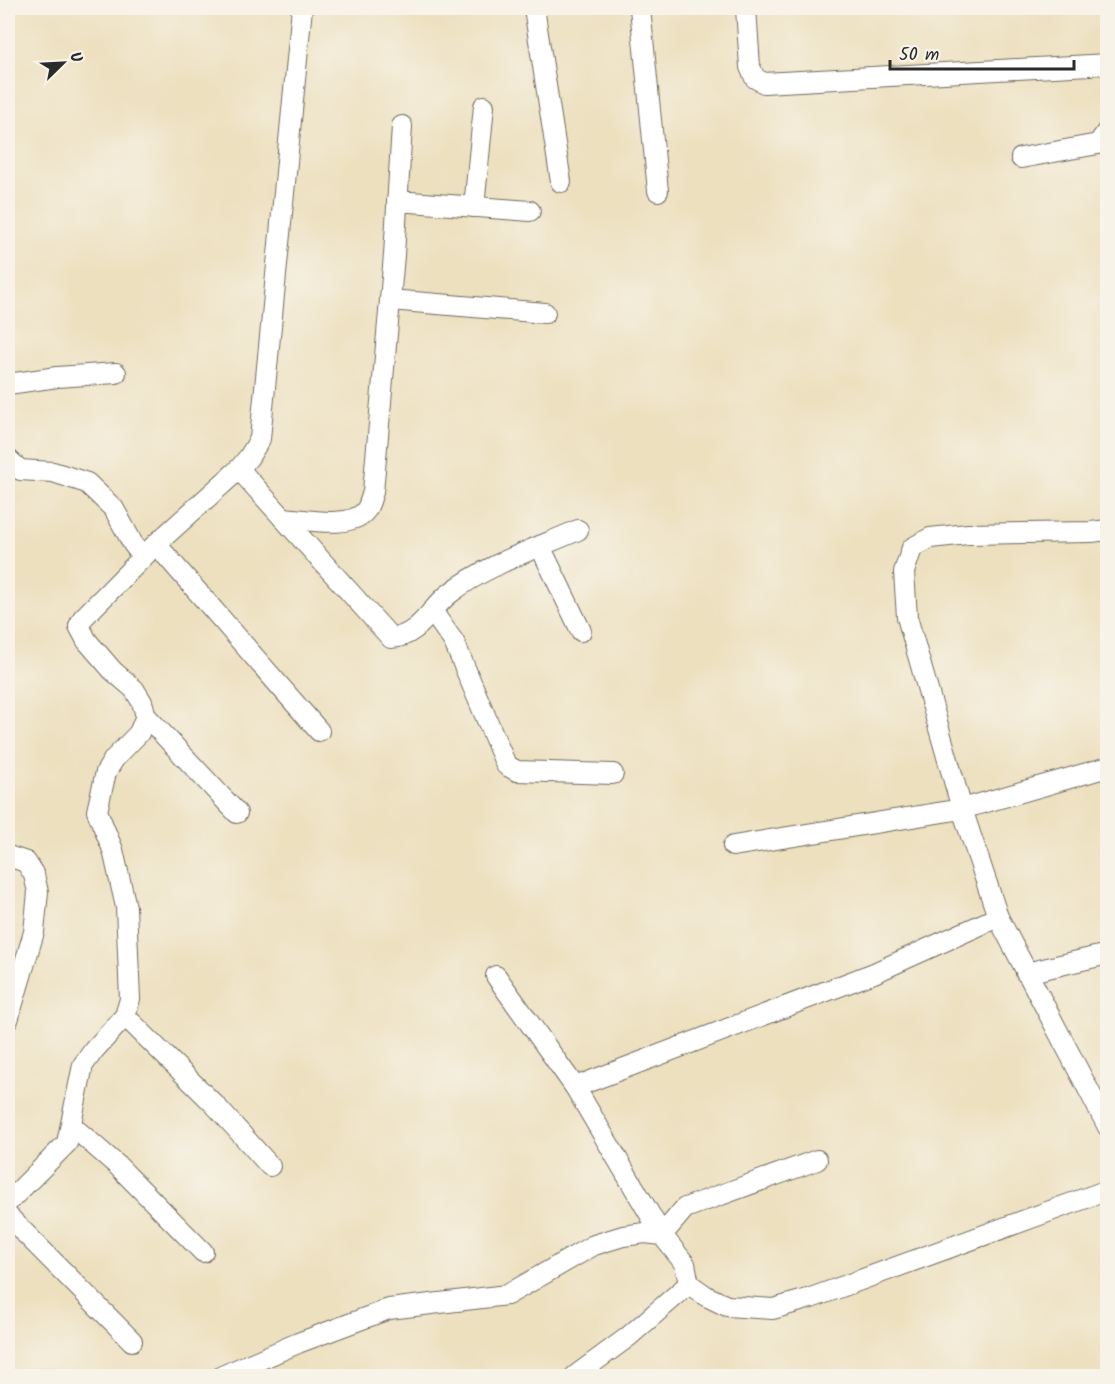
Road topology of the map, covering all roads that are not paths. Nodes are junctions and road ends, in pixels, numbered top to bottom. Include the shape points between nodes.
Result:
1 (302, 8) edge
2 (540, 8) edge
3 (640, 8) edge
4 (746, 8) edge
5 (1107, 64) edge
6 (484, 106) dead end
7 (402, 126) dead end
8 (1107, 130) edge
9 (1021, 158) dead end
10 (561, 182) dead end
11 (658, 191) dead end
12 (397, 201) junction
13 (474, 207) junction
14 (530, 211) dead end
15 (390, 300) junction
16 (545, 314) dead end
17 (116, 373) dead end
18 (8, 384) edge
19 (8, 459) edge
20 (239, 469) junction
21 (283, 518) junction
22 (578, 530) dead end
23 (1107, 530) edge
24 (540, 546) junction
25 (144, 548) junction
26 (432, 611) junction
27 (581, 632) dead end
28 (146, 716) junction
29 (319, 730) dead end
30 (1107, 767) edge
31 (613, 774) dead end
32 (962, 809) junction
33 (237, 813) dead end
34 (733, 846) dead end
35 (8, 856) edge
36 (998, 917) junction
37 (1107, 954) edge
38 (15, 973) edge
39 (1026, 973) junction
40 (496, 976) dead end
41 (125, 1016) junction
42 (8, 1020) edge
43 (575, 1087) junction
44 (72, 1126) junction
45 (1107, 1127) edge
46 (817, 1160) dead end
47 (270, 1166) dead end
48 (1107, 1190) edge
49 (8, 1202) edge
50 (8, 1216) edge
51 (662, 1235) junction
52 (203, 1252) dead end
53 (689, 1284) junction
54 (132, 1341) dead end
55 (222, 1377) edge
56 (575, 1377) edge

1 - 20 street via 260,439
2 - 10 street
3 - 11 street
4 - 5 street via 750,67 755,78 764,83
6 - 13 street
7 - 12 street
8 - 9 street via 1098,144
12 - 13 street
12 - 15 street
13 - 14 street
15 - 16 street
15 - 21 street via 373,492 366,510 354,521
17 - 18 street
19 - 25 street via 20,470 53,472 87,483 114,509
20 - 21 street
20 - 25 street
21 - 26 street via 392,638 413,631
22 - 24 street
23 - 32 street via 968,534 930,538 912,548 904,572 907,617
24 - 26 street via 474,577
24 - 27 street
25 - 28 street via 79,626 113,671 134,689
25 - 29 street
26 - 31 street via 454,642 506,765 517,771
28 - 33 street
28 - 41 street via 139,733 106,772 97,811 113,850 126,907 130,999
30 - 32 street
32 - 34 street
32 - 36 street
35 - 38 street via 26,862 38,892 34,932
36 - 39 street
36 - 43 street via 874,973
37 - 39 street
38 - 42 street
39 - 45 street
40 - 43 street
41 - 44 street via 83,1065
41 - 47 street
43 - 51 street
44 - 49 street via 67,1143
44 - 52 street via 118,1166
46 - 51 street via 685,1208
48 - 53 street via 773,1309 727,1306
50 - 54 street
51 - 53 street via 685,1264
51 - 55 street via 623,1236 594,1245 507,1295 388,1309 297,1343
53 - 56 street

